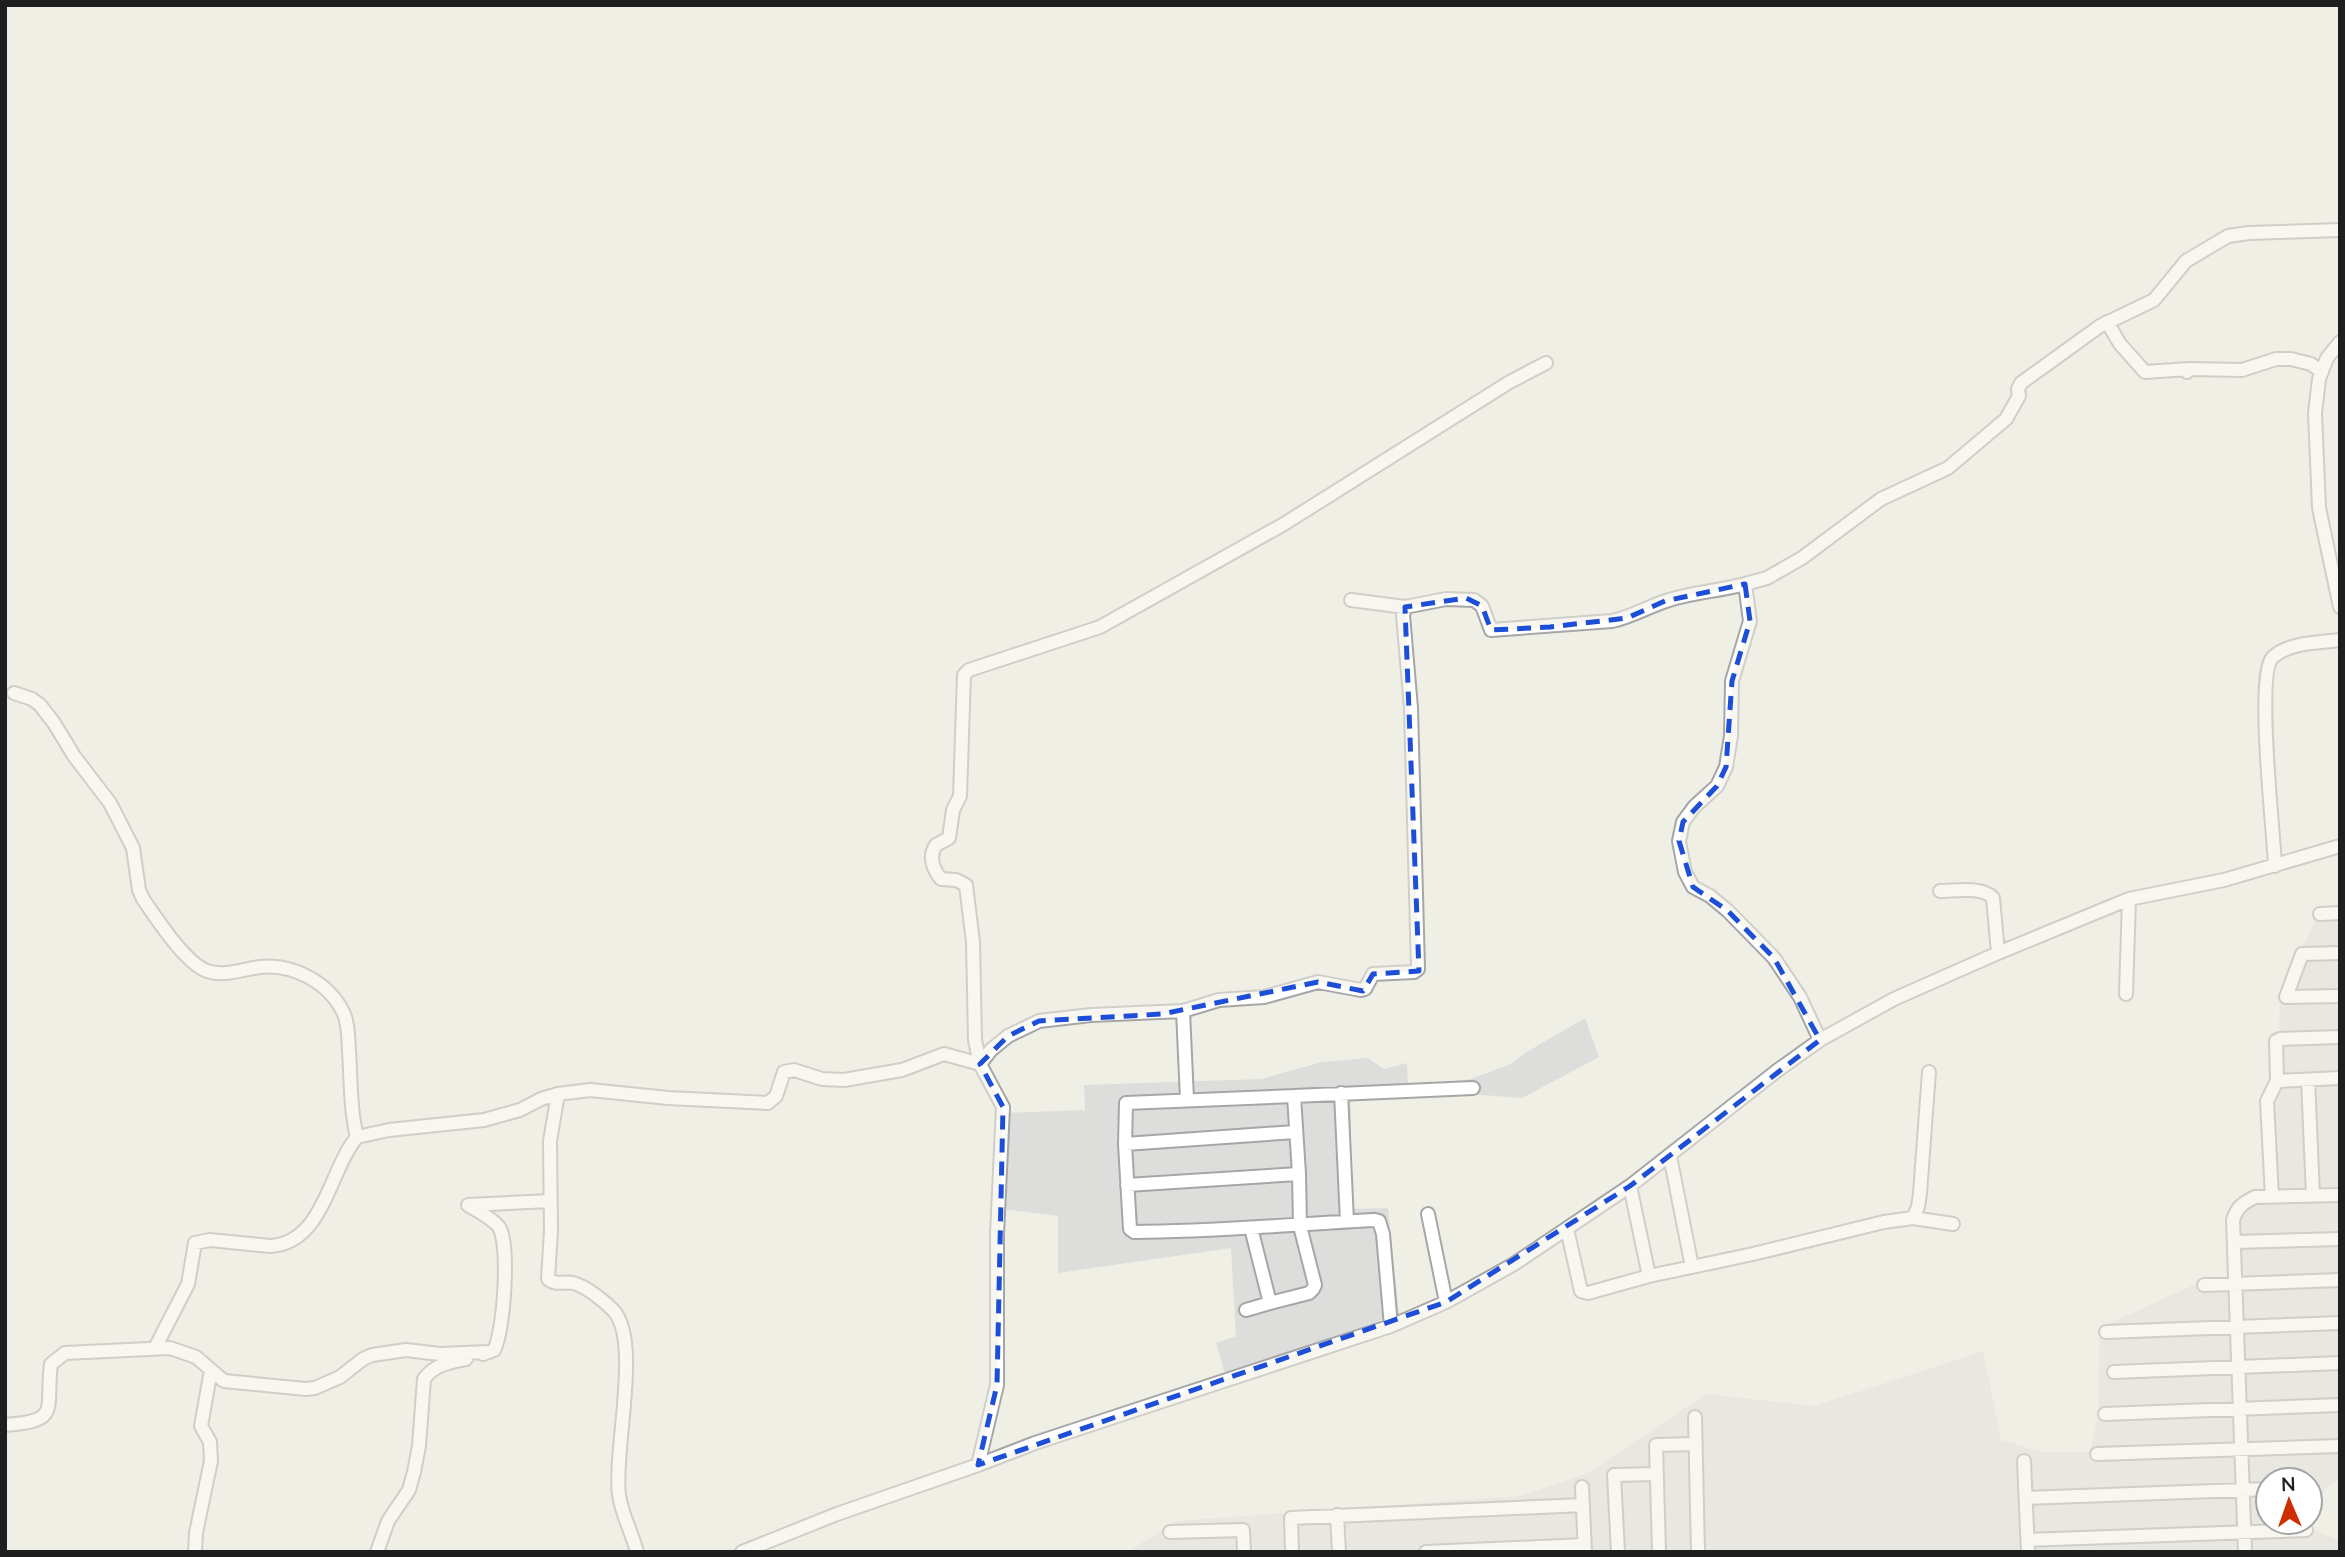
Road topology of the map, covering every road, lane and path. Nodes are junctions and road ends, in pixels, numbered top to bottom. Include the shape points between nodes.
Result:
1 (2340, 230) edge
2 (2107, 322) junction
3 (2340, 342) edge
4 (1546, 363) dead end
5 (2322, 372) junction
6 (1745, 584) junction
7 (1351, 600) dead end
8 (1405, 607) junction
9 (2340, 607) edge
10 (2340, 640) edge
11 (14, 693) dead end
12 (2340, 846) edge
13 (2275, 866) junction
14 (1940, 891) dead end
15 (2129, 899) junction
16 (2340, 913) edge
17 (2320, 914) dead end
18 (1998, 953) junction
19 (2340, 953) edge
20 (2126, 994) dead end
21 (2340, 996) edge
22 (1183, 1012) junction
23 (2340, 1037) edge
24 (1820, 1040) junction
25 (980, 1064) junction
26 (1930, 1072) dead end
27 (2340, 1078) edge
28 (2308, 1080) junction
29 (2277, 1081) junction
30 (1473, 1088) dead end
31 (1341, 1093) junction
32 (558, 1094) junction
33 (1294, 1096) junction
34 (1187, 1099) junction
35 (1295, 1132) junction
36 (357, 1137) junction
37 (1125, 1143) junction
38 (1670, 1156) junction
39 (1299, 1174) junction
40 (1128, 1185) junction
41 (1630, 1185) junction
42 (2313, 1195) junction
43 (2340, 1195) edge
44 (2272, 1197) junction
45 (550, 1201) junction
46 (1428, 1214) dead end
47 (1913, 1218) junction
48 (1347, 1221) junction
49 (1953, 1224) dead end
50 (1300, 1226) junction
51 (1251, 1228) junction
52 (1567, 1228) junction
53 (2340, 1239) edge
54 (2234, 1242) junction
55 (1692, 1267) junction
56 (1649, 1276) junction
57 (2340, 1280) edge
58 (2236, 1284) junction
59 (2204, 1286) dead end
60 (1446, 1302) junction
61 (1270, 1303) junction
62 (1246, 1310) dead end
63 (2340, 1323) edge
64 (1391, 1326) junction
65 (2237, 1326) junction
66 (2106, 1332) dead end
67 (155, 1348) junction
68 (489, 1352) junction
69 (2340, 1363) edge
70 (2239, 1367) junction
71 (211, 1370) junction
72 (2114, 1372) dead end
73 (2340, 1405) edge
74 (2240, 1408) junction
75 (2105, 1413) dead end
76 (1695, 1417) dead end
77 (5, 1425) edge
78 (1696, 1444) junction
79 (2340, 1446) edge
80 (2241, 1450) junction
81 (2097, 1454) dead end
82 (2024, 1461) dead end
83 (978, 1465) junction
84 (1656, 1474) junction
85 (1582, 1487) dead end
86 (2243, 1490) junction
87 (2254, 1490) edge
88 (2026, 1498) junction
89 (1583, 1505) junction
90 (1337, 1515) junction
91 (1170, 1532) dead end
92 (2244, 1532) junction
93 (2254, 1532) edge
94 (2028, 1546) edge
95 (1585, 1548) edge
96 (195, 1552) edge
97 (377, 1552) edge
98 (637, 1552) edge
99 (741, 1552) edge
100 (1244, 1552) edge
101 (1292, 1552) edge
102 (1339, 1552) edge
103 (1426, 1552) edge
104 (1618, 1552) edge
105 (1659, 1552) edge
106 (1698, 1552) edge
107 (2245, 1552) edge

1 - 2 street via 2228,236 2186,261 2154,300
2 - 5 street via 2145,372 2242,370 2276,359 2311,364
2 - 6 street via 2021,383 2006,419 1948,468 1881,499 1801,558 1767,578
3 - 5 street
4 - 25 street via 1284,524 1100,627 964,675 960,796 949,838 936,845 932,855 934,871 942,879 966,885
5 - 9 street via 2315,414 2319,508
6 - 8 street via 1665,601 1627,618 1550,627 1491,630 1482,606 1466,598
6 - 24 street via 1750,621 1732,681 1726,767 1717,786 1683,822 1679,841 1688,880 1728,911 1774,958
7 - 8 street
8 - 22 street via 1418,969 1373,974 1361,990 1318,982 1264,996 1219,1000
10 - 13 street via 2295,646 2268,664 2267,762
11 - 36 street via 40,705 110,803 132,848 143,899 200,968 217,973 285,968 318,983 338,1004 348,1027
12 - 13 street
13 - 15 street
14 - 18 street via 1988,893 1993,898
15 - 18 street
15 - 20 street
16 - 17 street
18 - 24 street via 1894,999
19 - 21 street via 2302,954 2286,997
22 - 25 street via 1039,1021 1008,1036
22 - 34 street
23 - 29 street via 2276,1041
24 - 38 street
25 - 32 street via 944,1054 902,1070 844,1080 790,1070 784,1072 776,1096 768,1103 590,1090
25 - 83 street via 1003,1107 997,1385
26 - 47 street via 1920,1193
27 - 28 street
28 - 29 street
28 - 42 street
29 - 44 street via 2267,1101
30 - 31 street
31 - 33 street
31 - 48 street
32 - 36 street via 500,1117
32 - 45 street via 550,1141
33 - 34 street
33 - 35 street
34 - 37 street via 1126,1103
35 - 37 street
35 - 39 street
36 - 67 street via 325,1202 295,1239 278,1245 195,1243 188,1284
37 - 40 street
38 - 41 street
38 - 55 street
39 - 40 street
39 - 50 street
40 - 51 street via 1133,1232
41 - 52 street
41 - 56 street
42 - 43 street
42 - 44 street
44 - 54 street via 2255,1197 2236,1210
45 - 68 street via 468,1205 498,1225 504,1239 501,1332
45 - 98 street via 548,1279 579,1286 603,1302 615,1312 623,1334 626,1384 618,1486
46 - 60 street
47 - 49 street
47 - 55 street
48 - 50 street
48 - 64 street via 1375,1220 1381,1225
50 - 51 street
50 - 61 street via 1315,1285 1309,1293
51 - 61 street
52 - 56 street via 1581,1291
52 - 60 street
53 - 54 street
54 - 58 street
55 - 56 street
57 - 58 street
58 - 59 street
58 - 65 street
60 - 64 street
61 - 62 street
63 - 65 street
64 - 83 street
65 - 66 street
65 - 70 street
67 - 71 street via 196,1357
67 - 77 street via 65,1353 51,1364 45,1416
68 - 71 street via 406,1350 372,1355 315,1388 232,1383
68 - 97 street via 445,1363 424,1380 414,1472
69 - 70 street
70 - 72 street
70 - 74 street
71 - 96 street via 201,1426 210,1442 211,1461
73 - 74 street
74 - 75 street
74 - 80 street
76 - 78 street
78 - 84 street via 1656,1445
78 - 106 street
79 - 80 street
80 - 81 street
80 - 86 street
82 - 88 street
83 - 99 street
84 - 104 street via 1614,1475
84 - 105 street
85 - 89 street
86 - 87 street
86 - 88 street
86 - 92 street
88 - 94 street
89 - 90 street
89 - 95 street
90 - 101 street via 1291,1518
90 - 102 street
91 - 100 street via 1243,1530
92 - 93 street
92 - 94 street
92 - 107 street
95 - 103 street

